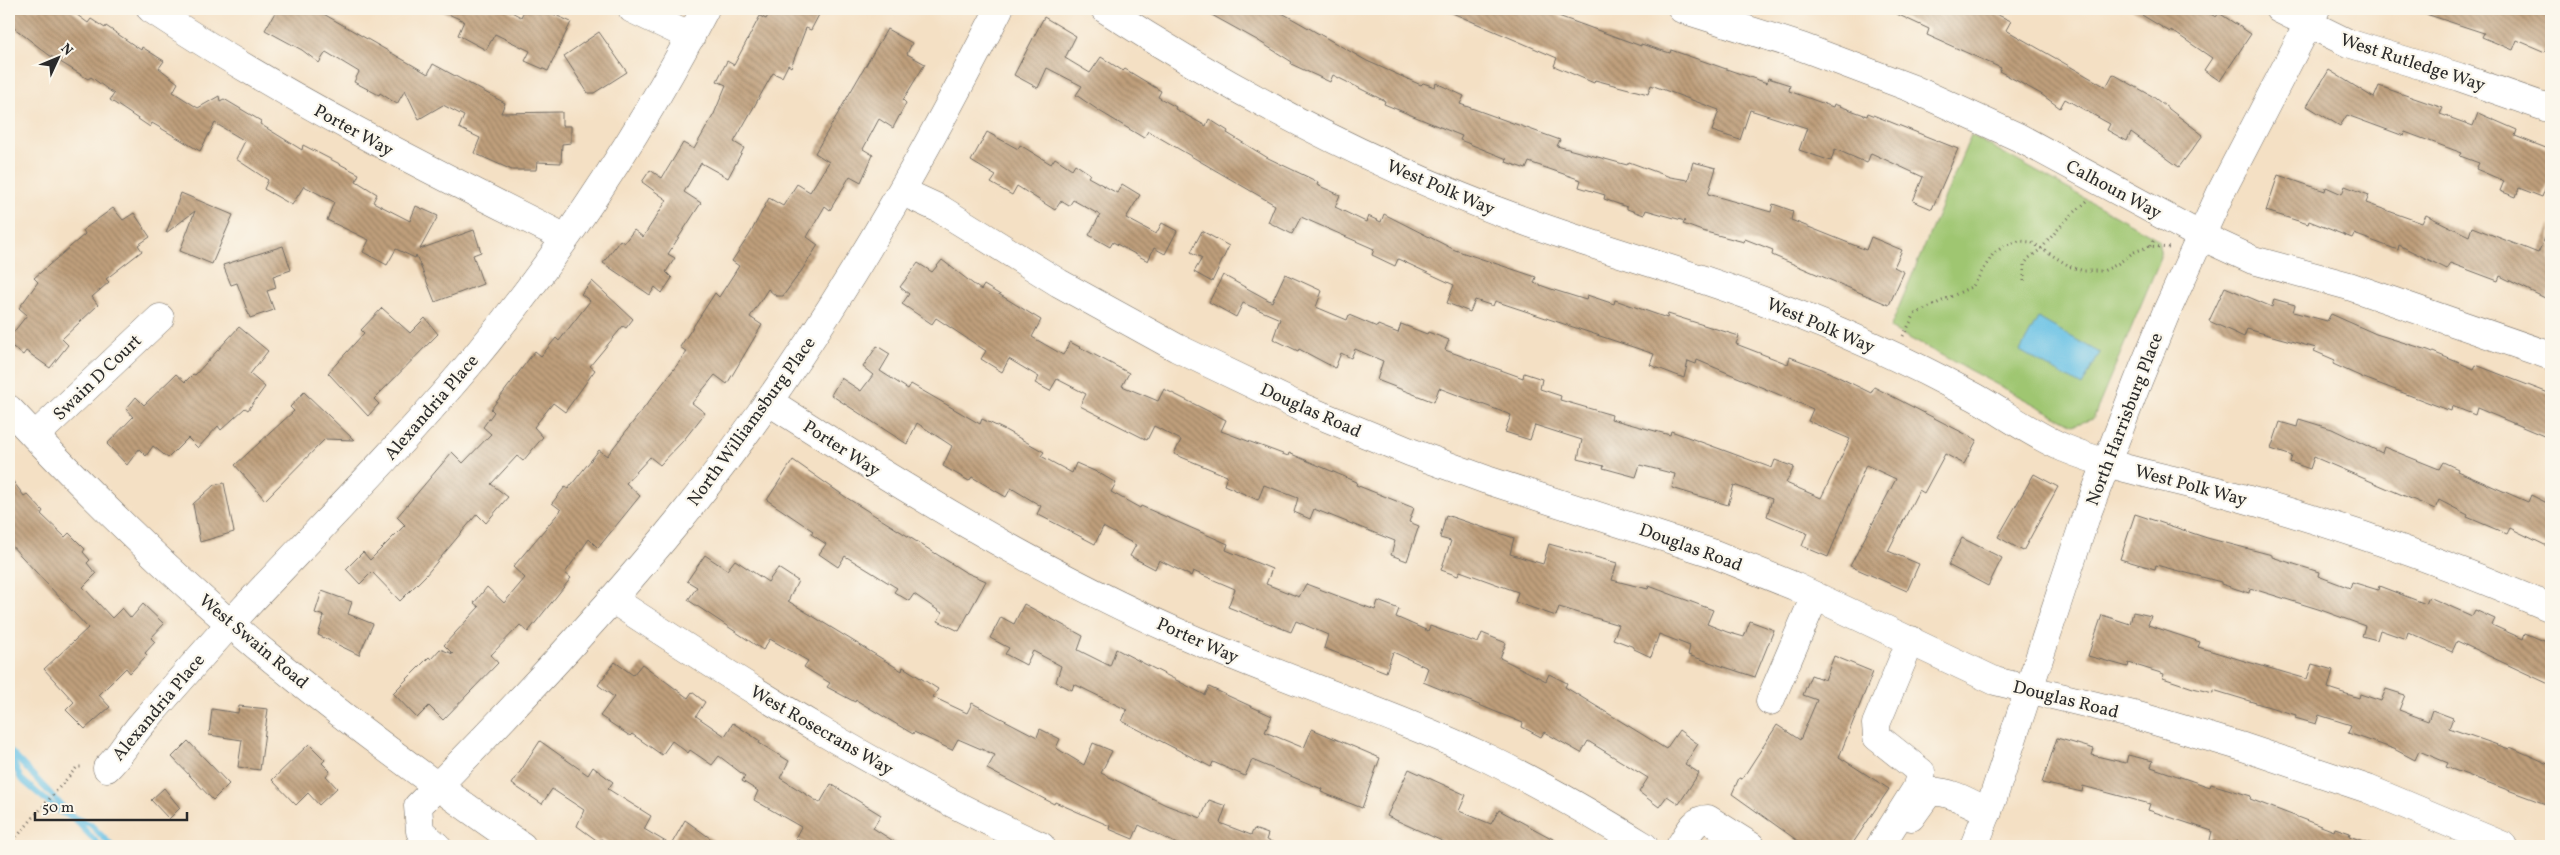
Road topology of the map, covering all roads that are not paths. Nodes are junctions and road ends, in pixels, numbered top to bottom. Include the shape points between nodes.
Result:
1 (152, 9) edge
2 (632, 9) edge
3 (706, 9) edge
4 (999, 9) edge
5 (1105, 9) edge
6 (1682, 9) edge
7 (2279, 9) edge
8 (2312, 16) edge
9 (690, 37) junction
10 (2551, 109) edge
11 (903, 192) junction
12 (2201, 236) junction
13 (564, 237) junction
14 (160, 318) dead end
15 (2551, 356) edge
16 (768, 401) junction
17 (9, 409) edge
18 (35, 436) junction
19 (2107, 462) junction
20 (1815, 596) junction
21 (612, 599) junction
22 (2551, 608) edge
23 (231, 623) junction
24 (1911, 640) junction
25 (2027, 689) junction
26 (1770, 701) dead end
27 (107, 768) road end
28 (437, 787) junction
29 (1988, 812) junction
30 (436, 846) edge
31 (520, 846) edge
32 (1041, 846) edge
33 (1644, 846) edge
34 (1680, 846) edge
35 (1751, 846) edge
36 (1880, 846) edge
37 (1892, 846) edge
38 (1974, 846) edge
39 (2504, 846) edge

1 - 13 street, Porter Way via 312,107
2 - 9 street
3 - 9 street, Alexandria Place
4 - 11 street, North Williamsburg Place
5 - 19 street, West Polk Way via 1254,98 1342,145 1436,187 1528,222 1774,304 1874,347 1972,396 2063,447
6 - 12 street, Calhoun Way via 1802,47 1911,88 2018,137
7 - 8 street, West Rutledge Way
8 - 10 street, West Rutledge Way via 2348,43
8 - 12 street, North Harrisburg Place
9 - 13 street, Alexandria Place via 629,141
11 - 16 street, North Williamsburg Place via 832,307
11 - 20 street, Douglas Road via 940,209 1059,283 1176,348 1296,405 1487,480 1712,553
12 - 15 street, Calhoun Way via 2253,260 2348,286
12 - 19 street, North Harrisburg Place via 2166,312
13 - 23 street, Alexandria Place via 466,368 390,456
14 - 18 street, Swain D Court
16 - 21 street, North Williamsburg Place via 680,518
16 - 33 street, Porter Way via 878,472 1075,584 1251,664 1488,759 1589,812
17 - 18 street, West Swain Road
18 - 23 street, West Swain Road via 136,538
19 - 22 street, West Polk Way via 2367,536
19 - 25 street, North Harrisburg Place
20 - 24 street, Douglas Road
20 - 26 street
21 - 28 street, North Williamsburg Place
21 - 32 street, West Rosecrans Way via 762,695 895,774
23 - 27 street, Alexandria Place
23 - 28 street, West Swain Road via 363,732
24 - 25 street, Douglas Road via 1995,681
24 - 36 street via 1876,724 1877,736 1921,772 1916,789
25 - 29 street, North Harrisburg Place
25 - 39 street, Douglas Road via 2138,716 2243,747 2368,789
28 - 30 street, North Williamsburg Place via 418,806 420,831
28 - 31 street, West Swain Road
29 - 37 street via 1952,795 1929,792
29 - 38 street, North Harrisburg Place
34 - 35 street via 1694,824 1700,819 1708,819

